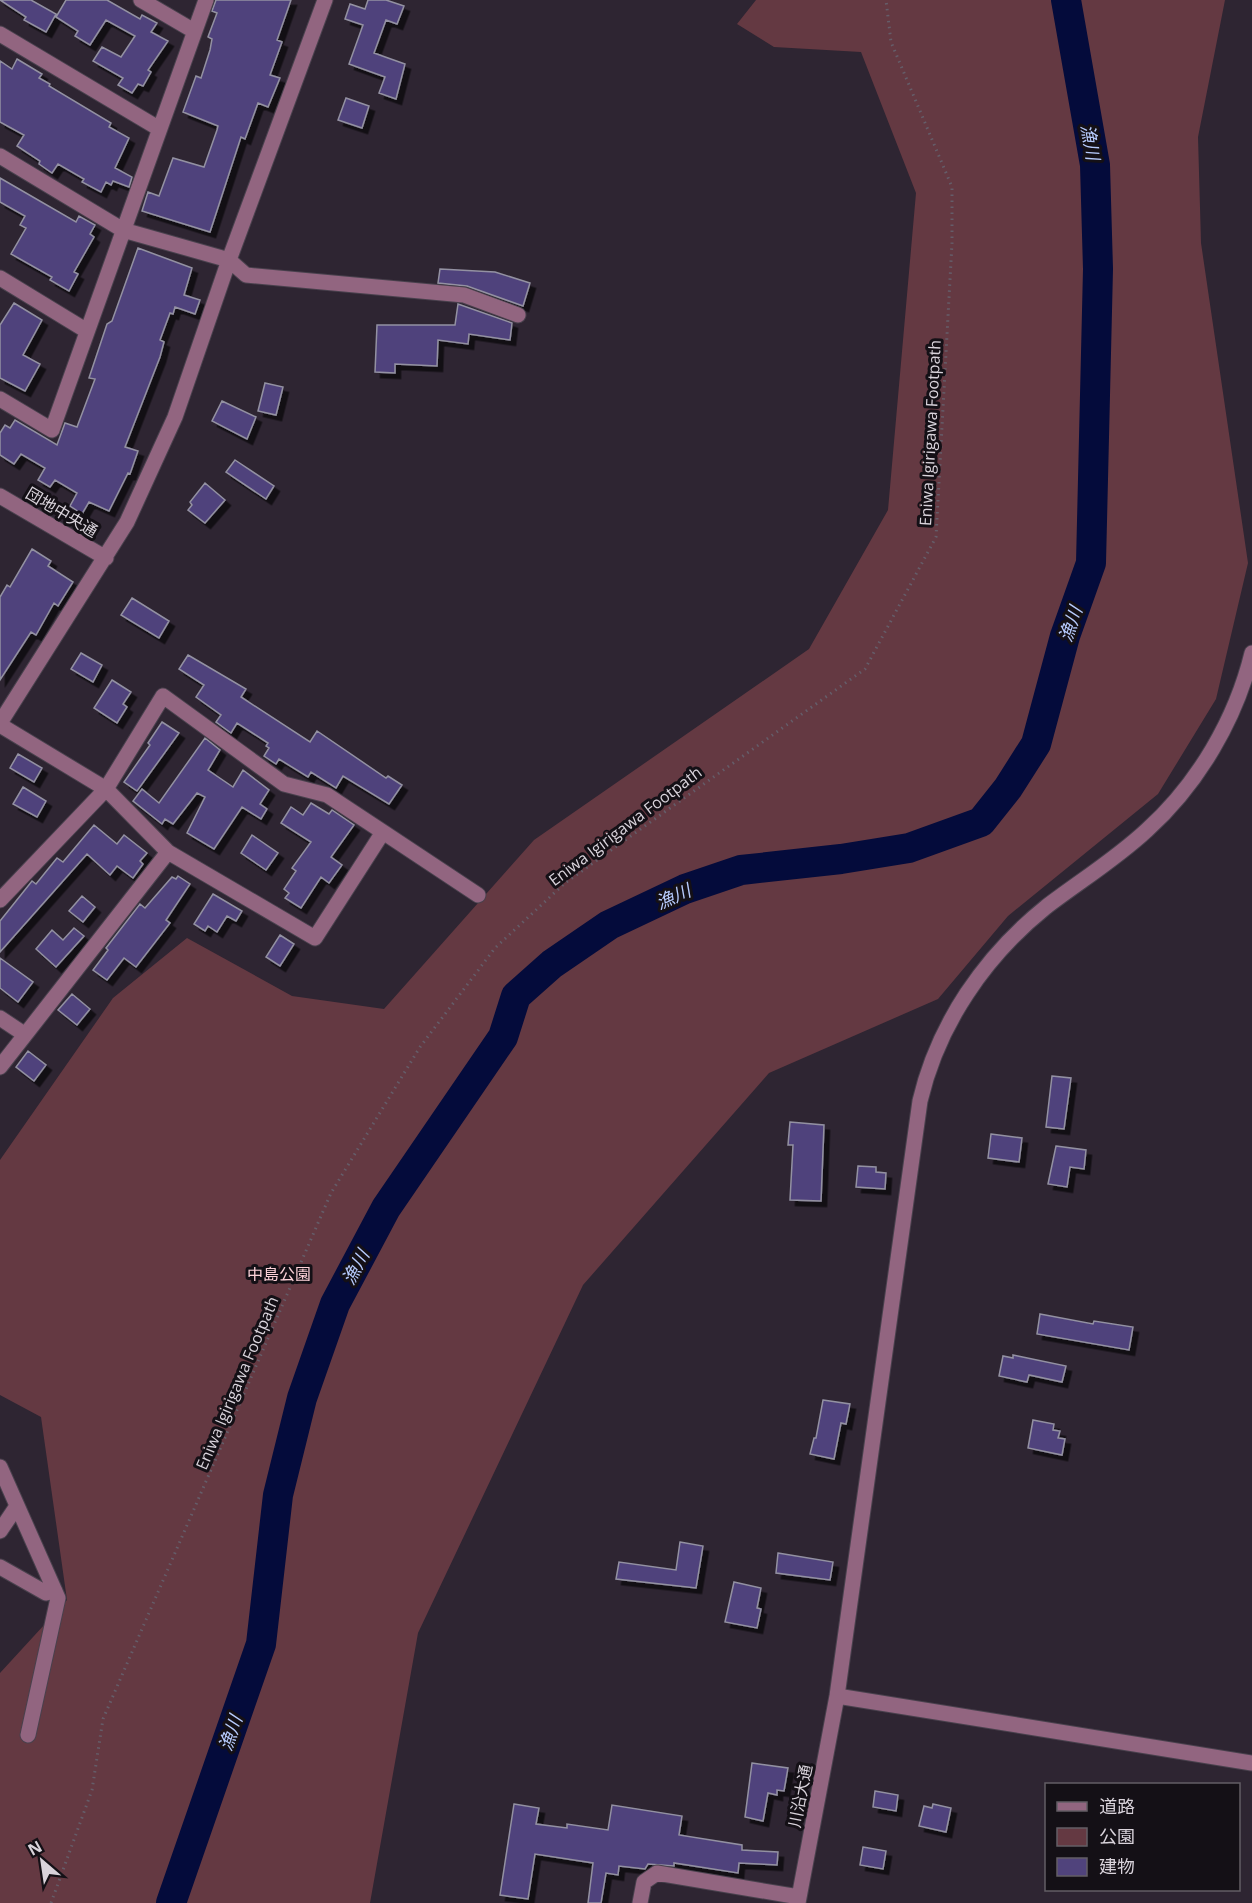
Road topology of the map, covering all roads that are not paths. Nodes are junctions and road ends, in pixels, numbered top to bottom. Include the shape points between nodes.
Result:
1 (141, 0) edge
2 (206, 0) edge
3 (325, 0) edge
4 (194, 31) junction
5 (0, 34) edge
6 (158, 128) junction
7 (0, 156) edge
8 (123, 230) junction
9 (229, 260) junction
10 (0, 279) edge
11 (518, 315) dead end
12 (87, 331) junction
13 (0, 399) edge
14 (0, 496) edge
15 (106, 558) junction
16 (1252, 653) edge
17 (0, 724) edge
18 (106, 789) junction
19 (383, 832) junction
20 (168, 852) junction
21 (478, 895) dead end
22 (0, 900) edge
23 (0, 1018) edge
24 (24, 1035) junction
25 (0, 1067) edge
26 (0, 1467) edge
27 (17, 1506) junction
28 (0, 1531) edge
29 (0, 1567) edge
30 (55, 1591) junction
31 (837, 1696) junction
32 (28, 1735) dead end
33 (1252, 1763) edge
34 (798, 1900) edge
35 (640, 1903) edge

1 - 4 street
2 - 4 street
3 - 9 street
4 - 6 street
5 - 6 street
6 - 8 street
7 - 8 street
8 - 9 street
8 - 12 street
9 - 11 street via 246,275 464,295
9 - 15 street via 175,417 127,522
10 - 12 street
12 - 13 street via 52,430
14 - 15 street, 団地中央通
15 - 17 street
16 - 31 street, 川沿大通 via 1233,707 1210,754 1183,794 1148,830 1014,937 950,1018 932,1057 920,1101
17 - 18 street
18 - 19 street via 163,696 284,784 327,795
18 - 20 street
18 - 22 street
19 - 20 street via 315,938
19 - 21 street
20 - 24 street
23 - 24 street
24 - 25 street
26 - 27 street
27 - 28 street
27 - 30 street
29 - 30 street via 46,1593
30 - 32 street via 58,1598
31 - 33 street
31 - 34 street, 川沿大通
34 - 35 street via 657,1873 644,1882

